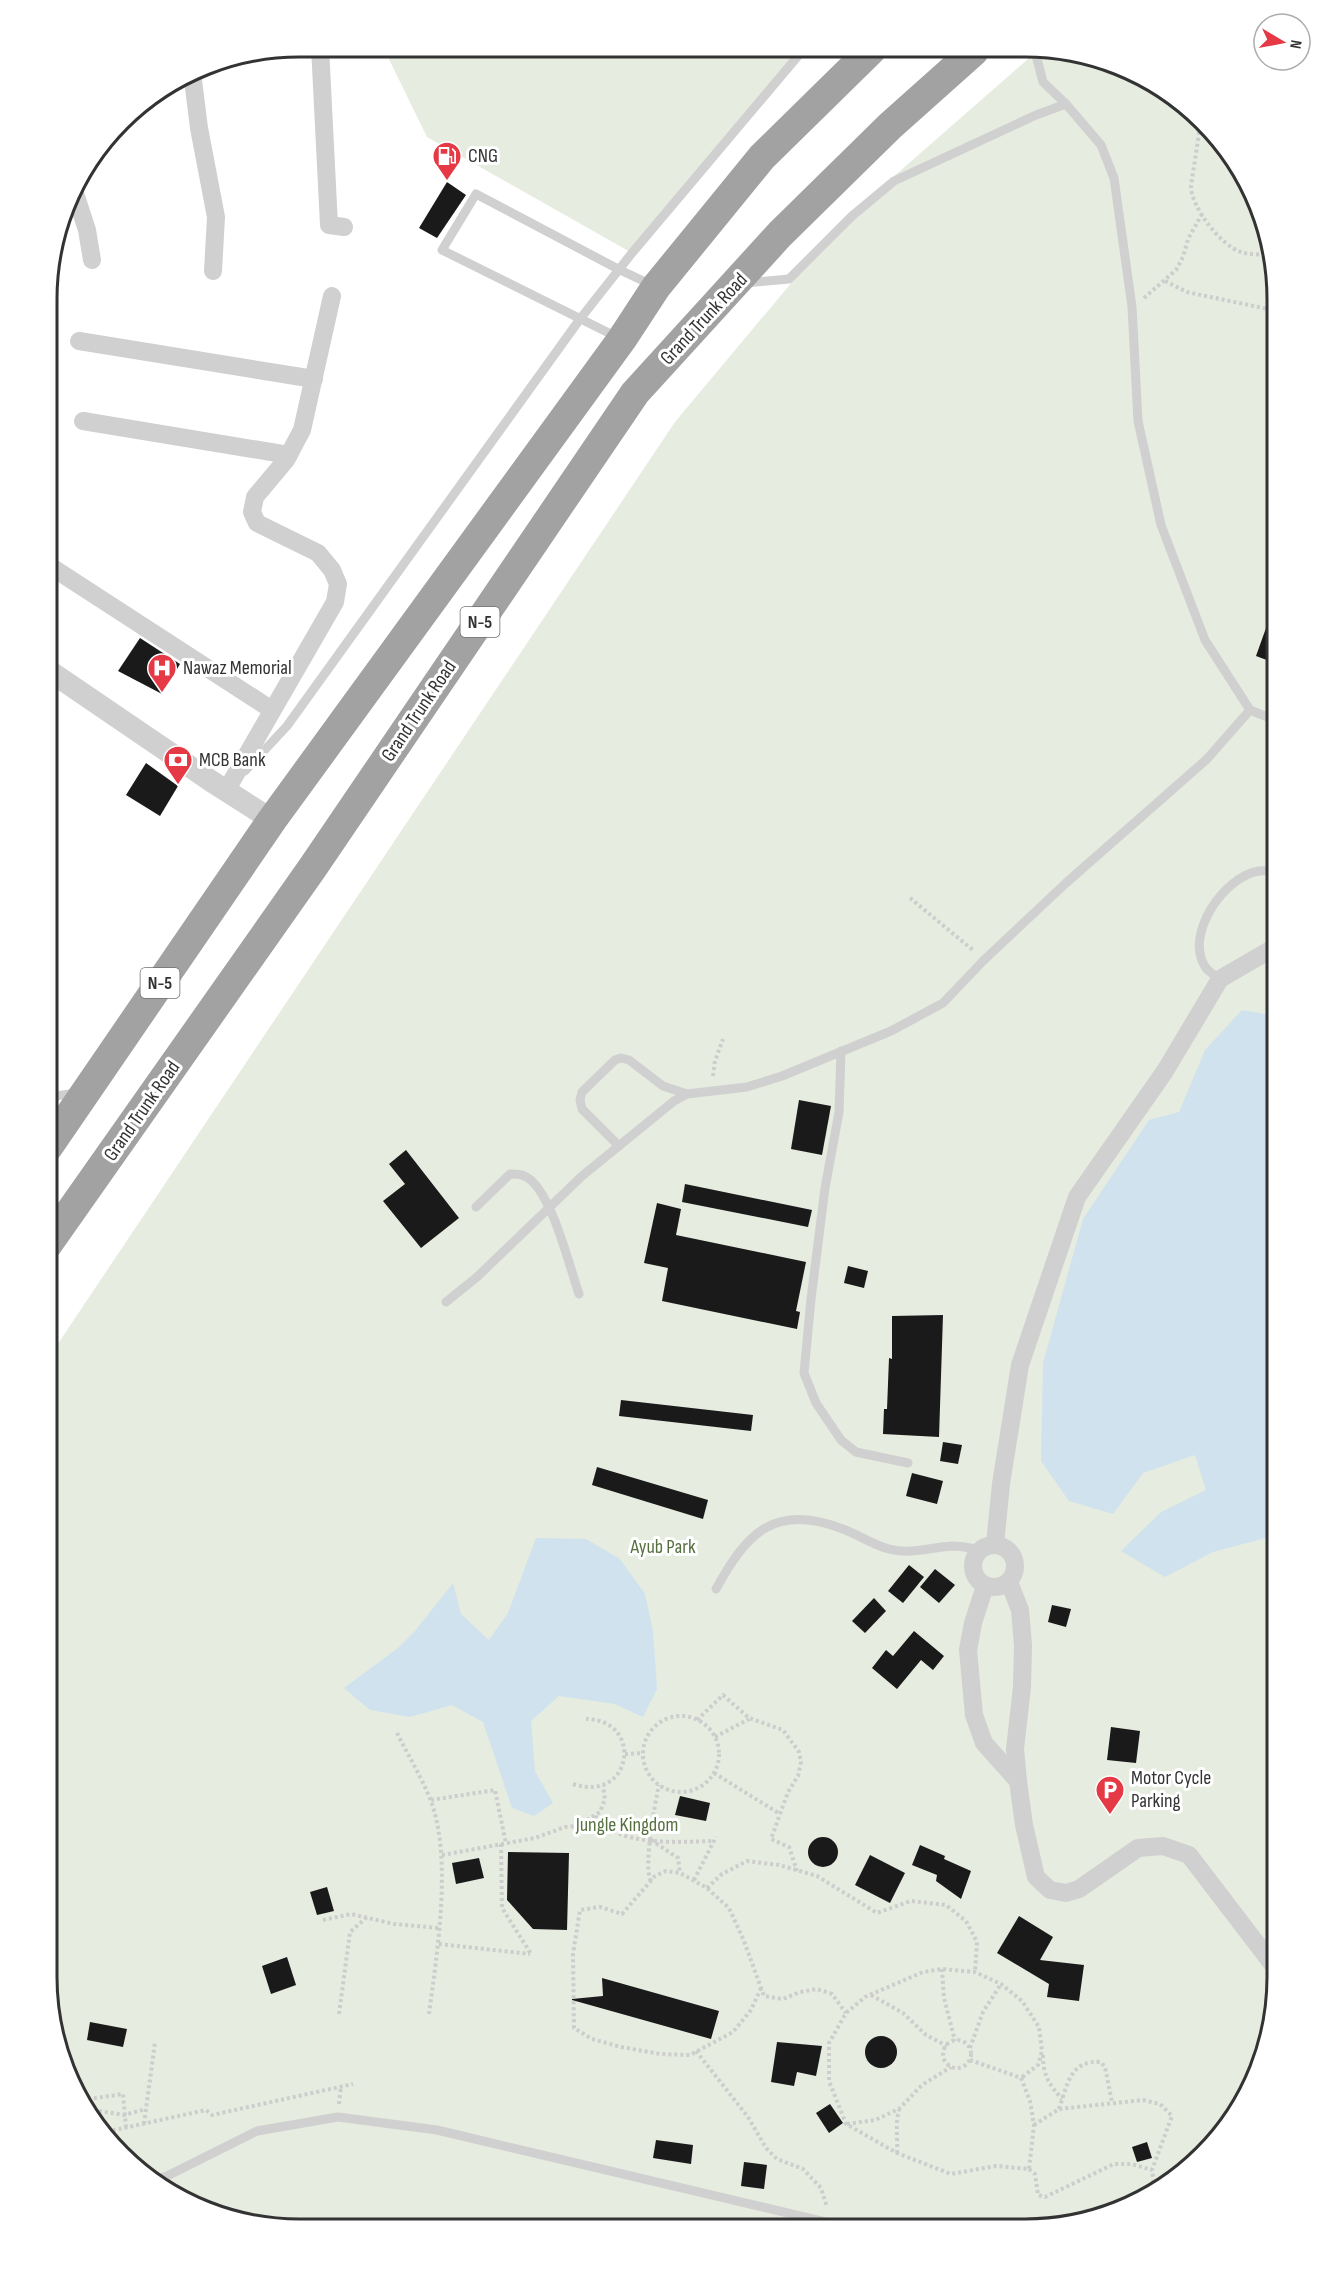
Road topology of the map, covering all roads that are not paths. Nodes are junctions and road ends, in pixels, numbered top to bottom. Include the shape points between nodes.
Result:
1 (320, 57) edge
2 (797, 57) edge
3 (865, 57) edge
4 (967, 57) edge
5 (1037, 58) edge
6 (193, 81) edge
7 (1066, 104) junction
8 (78, 201) edge
9 (344, 227) dead end
10 (92, 260) dead end
11 (620, 270) junction
12 (213, 271) dead end
13 (737, 284) junction
14 (656, 287) junction
15 (332, 296) dead end
16 (580, 319) junction
17 (622, 339) junction
18 (79, 341) dead end
19 (314, 379) junction
20 (83, 421) dead end
21 (289, 455) junction
22 (57, 571) edge
23 (57, 676) edge
24 (272, 710) junction
25 (1250, 710) junction
26 (1267, 717) edge
27 (226, 791) junction
28 (272, 820) junction
29 (1267, 872) edge
30 (1267, 952) edge
31 (1220, 979) junction
32 (841, 1051) junction
33 (85, 1092) junction
34 (687, 1094) junction
35 (57, 1097) edge
36 (57, 1134) edge
37 (619, 1146) junction
38 (476, 1207) dead end
39 (550, 1207) junction
40 (57, 1231) edge
41 (579, 1294) dead end
42 (446, 1302) dead end
43 (908, 1463) dead end
44 (987, 1547) junction
45 (1009, 1582) junction
46 (985, 1586) junction
47 (716, 1589) dead end
48 (1018, 1781) junction
49 (1267, 1957) edge
50 (163, 2177) edge
51 (812, 2219) edge

1 - 9 street via 328,225
2 - 11 lane
3 - 14 highway, N-5 via 762,157
4 - 13 highway, Grand Trunk Road / N-5 via 780,234
5 - 7 lane via 1042,82
6 - 12 street via 216,218
7 - 13 lane via 894,181 852,216 789,279
7 - 25 lane via 1101,145 1114,178 1132,307 1138,421 1161,525 1205,640
8 - 10 street
11 - 14 lane
11 - 16 lane
11 - 16 lane via 476,194 442,250
13 - 40 highway, Grand Trunk Road / N-5 via 635,393 314,867
14 - 17 highway, N-5
15 - 19 street
16 - 17 lane
16 - 27 lane via 287,726
17 - 28 highway, N-5
18 - 19 street
19 - 21 street via 302,430
20 - 21 street
21 - 24 street via 255,497 252,512 257,523 318,553 338,584 335,602
22 - 24 street
23 - 27 street
24 - 27 street
25 - 26 lane
25 - 32 lane via 1207,759 1066,883 943,1004
27 - 28 street
28 - 33 highway, N-5
29 - 31 lane via 1257,871 1233,884 1215,901 1204,921 1199,950 1206,968
30 - 31 street
31 - 44 street via 1166,1071 1077,1197 1020,1365
32 - 34 lane via 747,1087
32 - 43 lane via 838,1112 822,1210 804,1373 816,1403 841,1440 856,1452
33 - 35 lane
33 - 36 highway, N-5
34 - 37 lane
34 - 37 lane via 663,1086 629,1060 615,1060 582,1092 580,1100 582,1109
37 - 39 lane
38 - 39 lane via 510,1174 522,1174 531,1179
39 - 41 lane
39 - 42 lane
44 - 45 street via 1003,1546 1010,1552 1016,1567
44 - 46 street via 973,1565 978,1581
44 - 47 lane via 889,1549 819,1522 781,1521 751,1538 732,1560
45 - 46 street via 993,1588
45 - 48 street via 1020,1610 1023,1645 1015,1749
46 - 48 street via 968,1650 974,1715 984,1743
48 - 49 street via 1026,1835 1036,1877 1042,1884 1057,1893 1073,1892 1138,1848 1163,1845 1189,1855
50 - 51 lane via 257,2132 338,2117 437,2130

